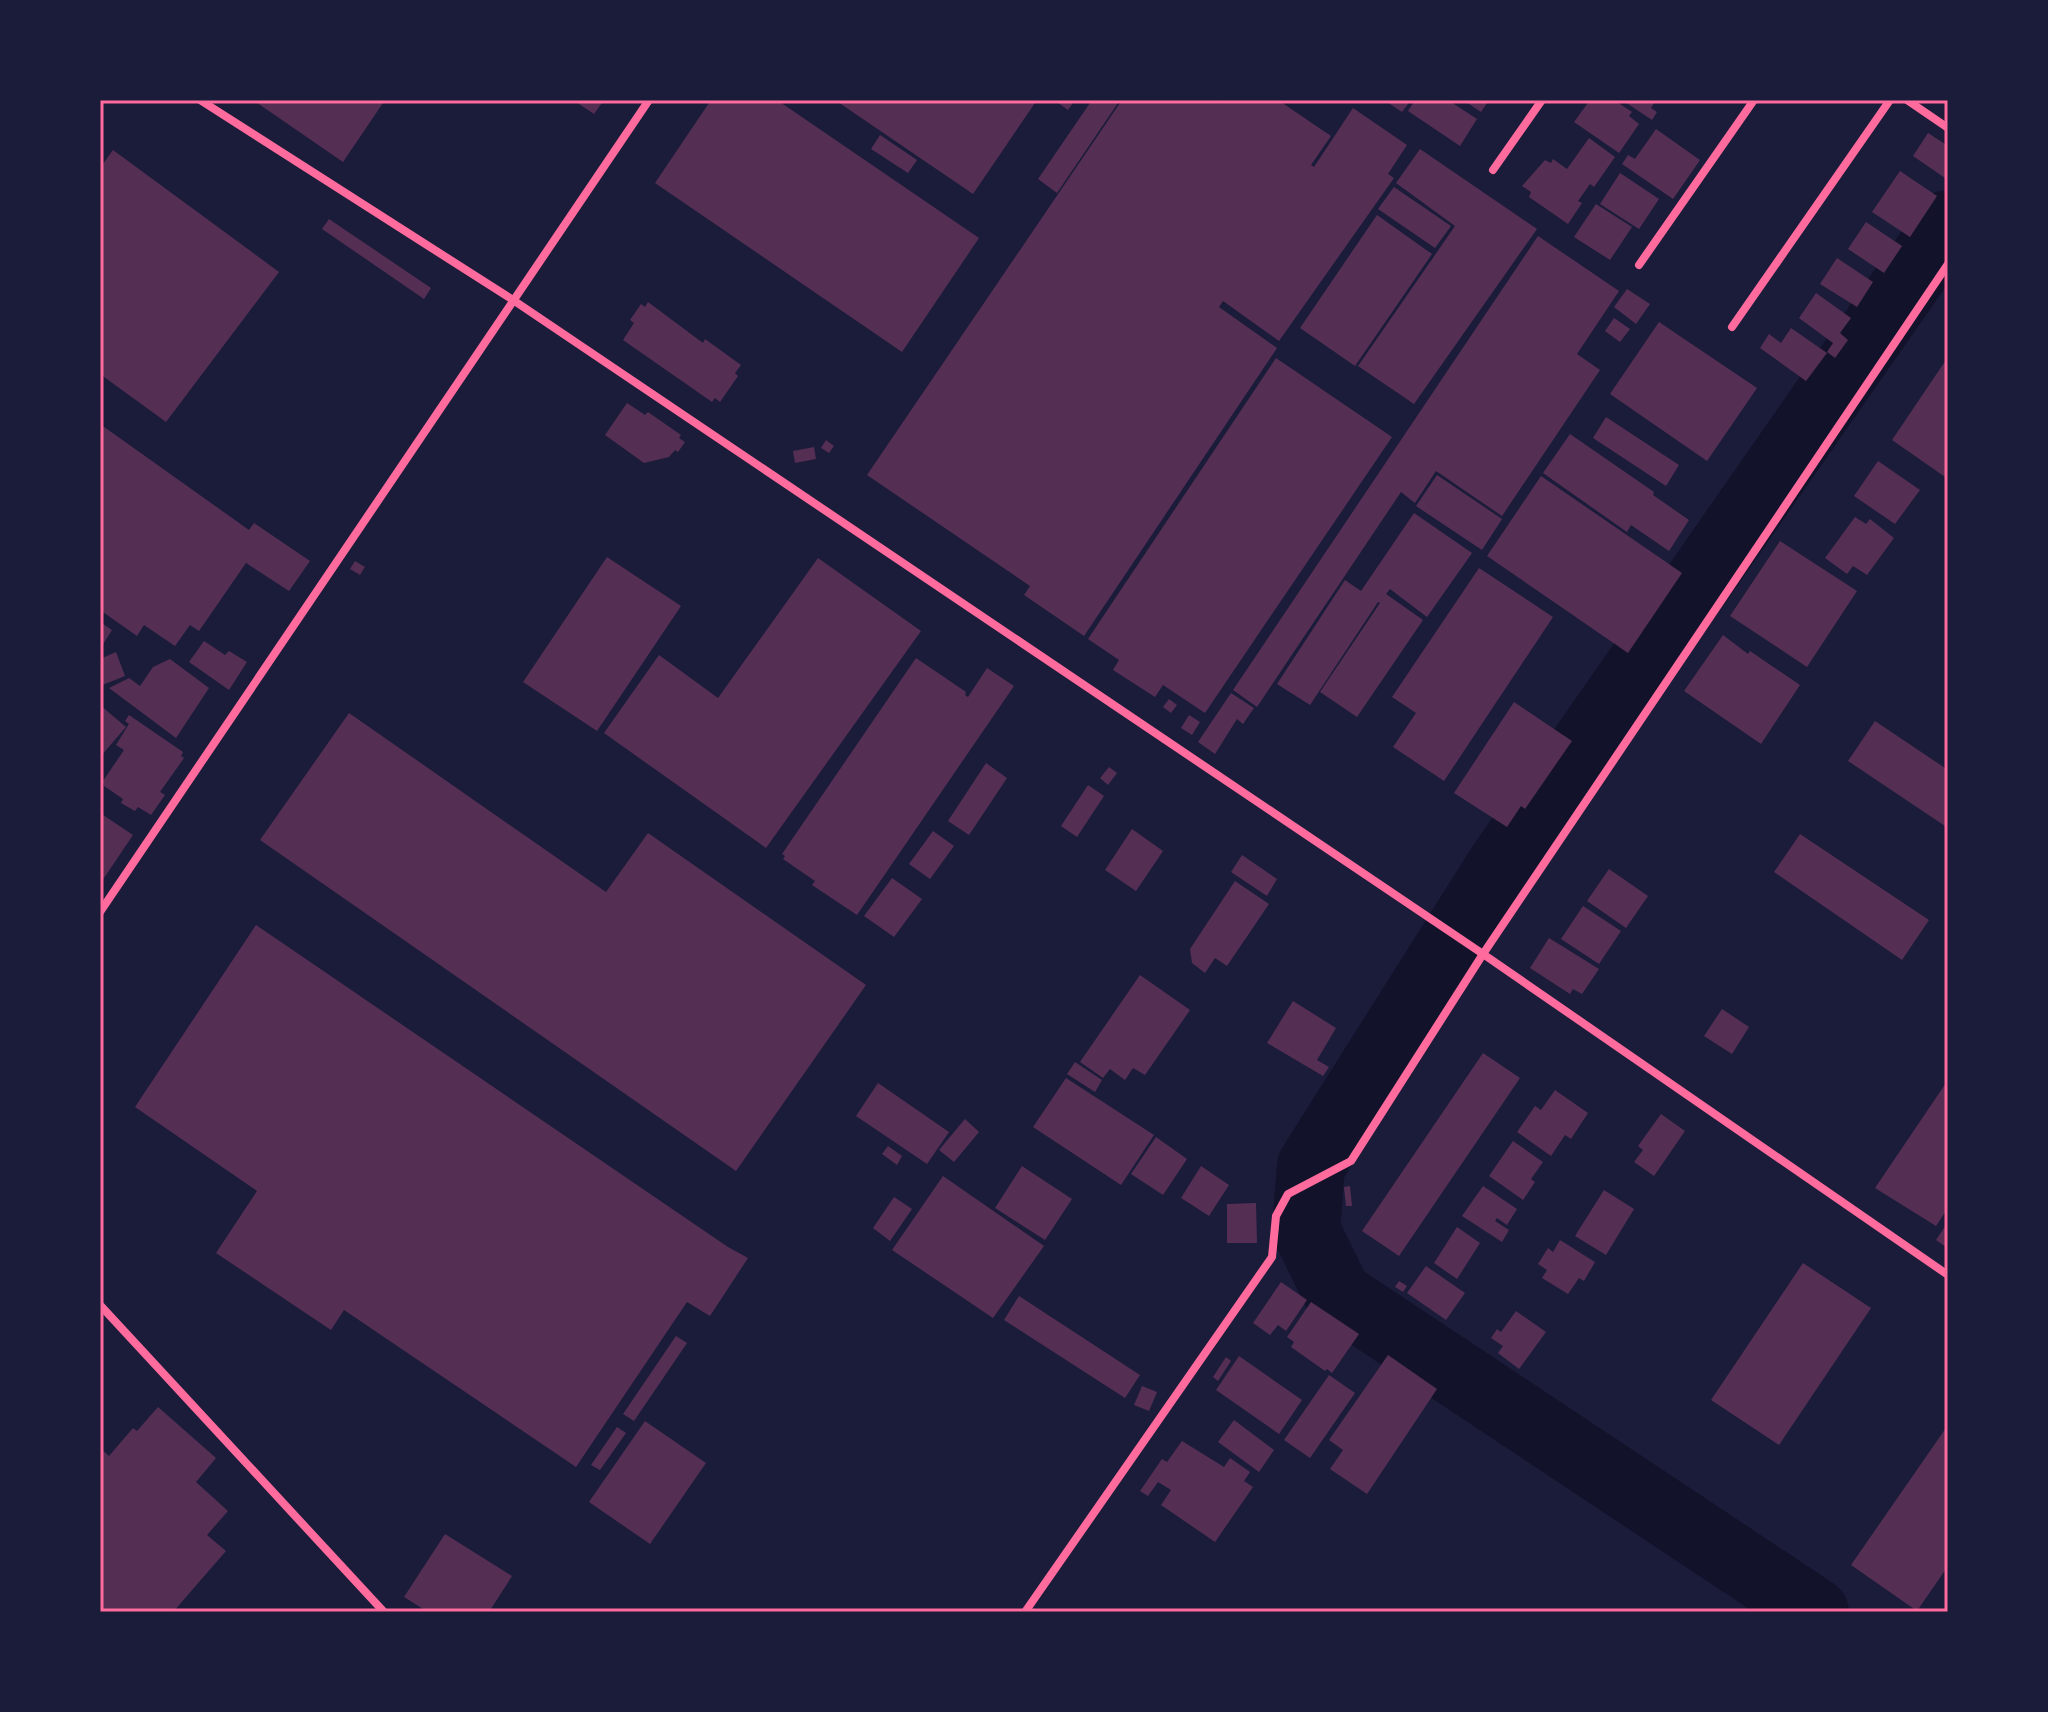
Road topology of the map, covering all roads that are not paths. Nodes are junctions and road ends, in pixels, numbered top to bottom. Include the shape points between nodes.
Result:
1 (200, 100) edge
2 (649, 100) edge
3 (1542, 100) edge
4 (1754, 100) edge
5 (1890, 100) edge
6 (1907, 100) edge
7 (1948, 128) edge
8 (1493, 170) dead end
9 (1948, 264) edge
10 (1639, 265) dead end
11 (513, 300) junction
12 (1732, 327) dead end
13 (100, 912) edge
14 (1483, 954) junction
15 (1948, 1275) edge
16 (100, 1305) edge
17 (384, 1612) edge
18 (1025, 1612) edge

1 - 11 street
2 - 11 street
3 - 8 street
4 - 10 street
5 - 12 street
6 - 7 street
9 - 14 street
11 - 13 street
11 - 14 street
14 - 15 street
14 - 18 street via 1351,1161 1288,1194 1276,1216 1272,1257
16 - 17 street

